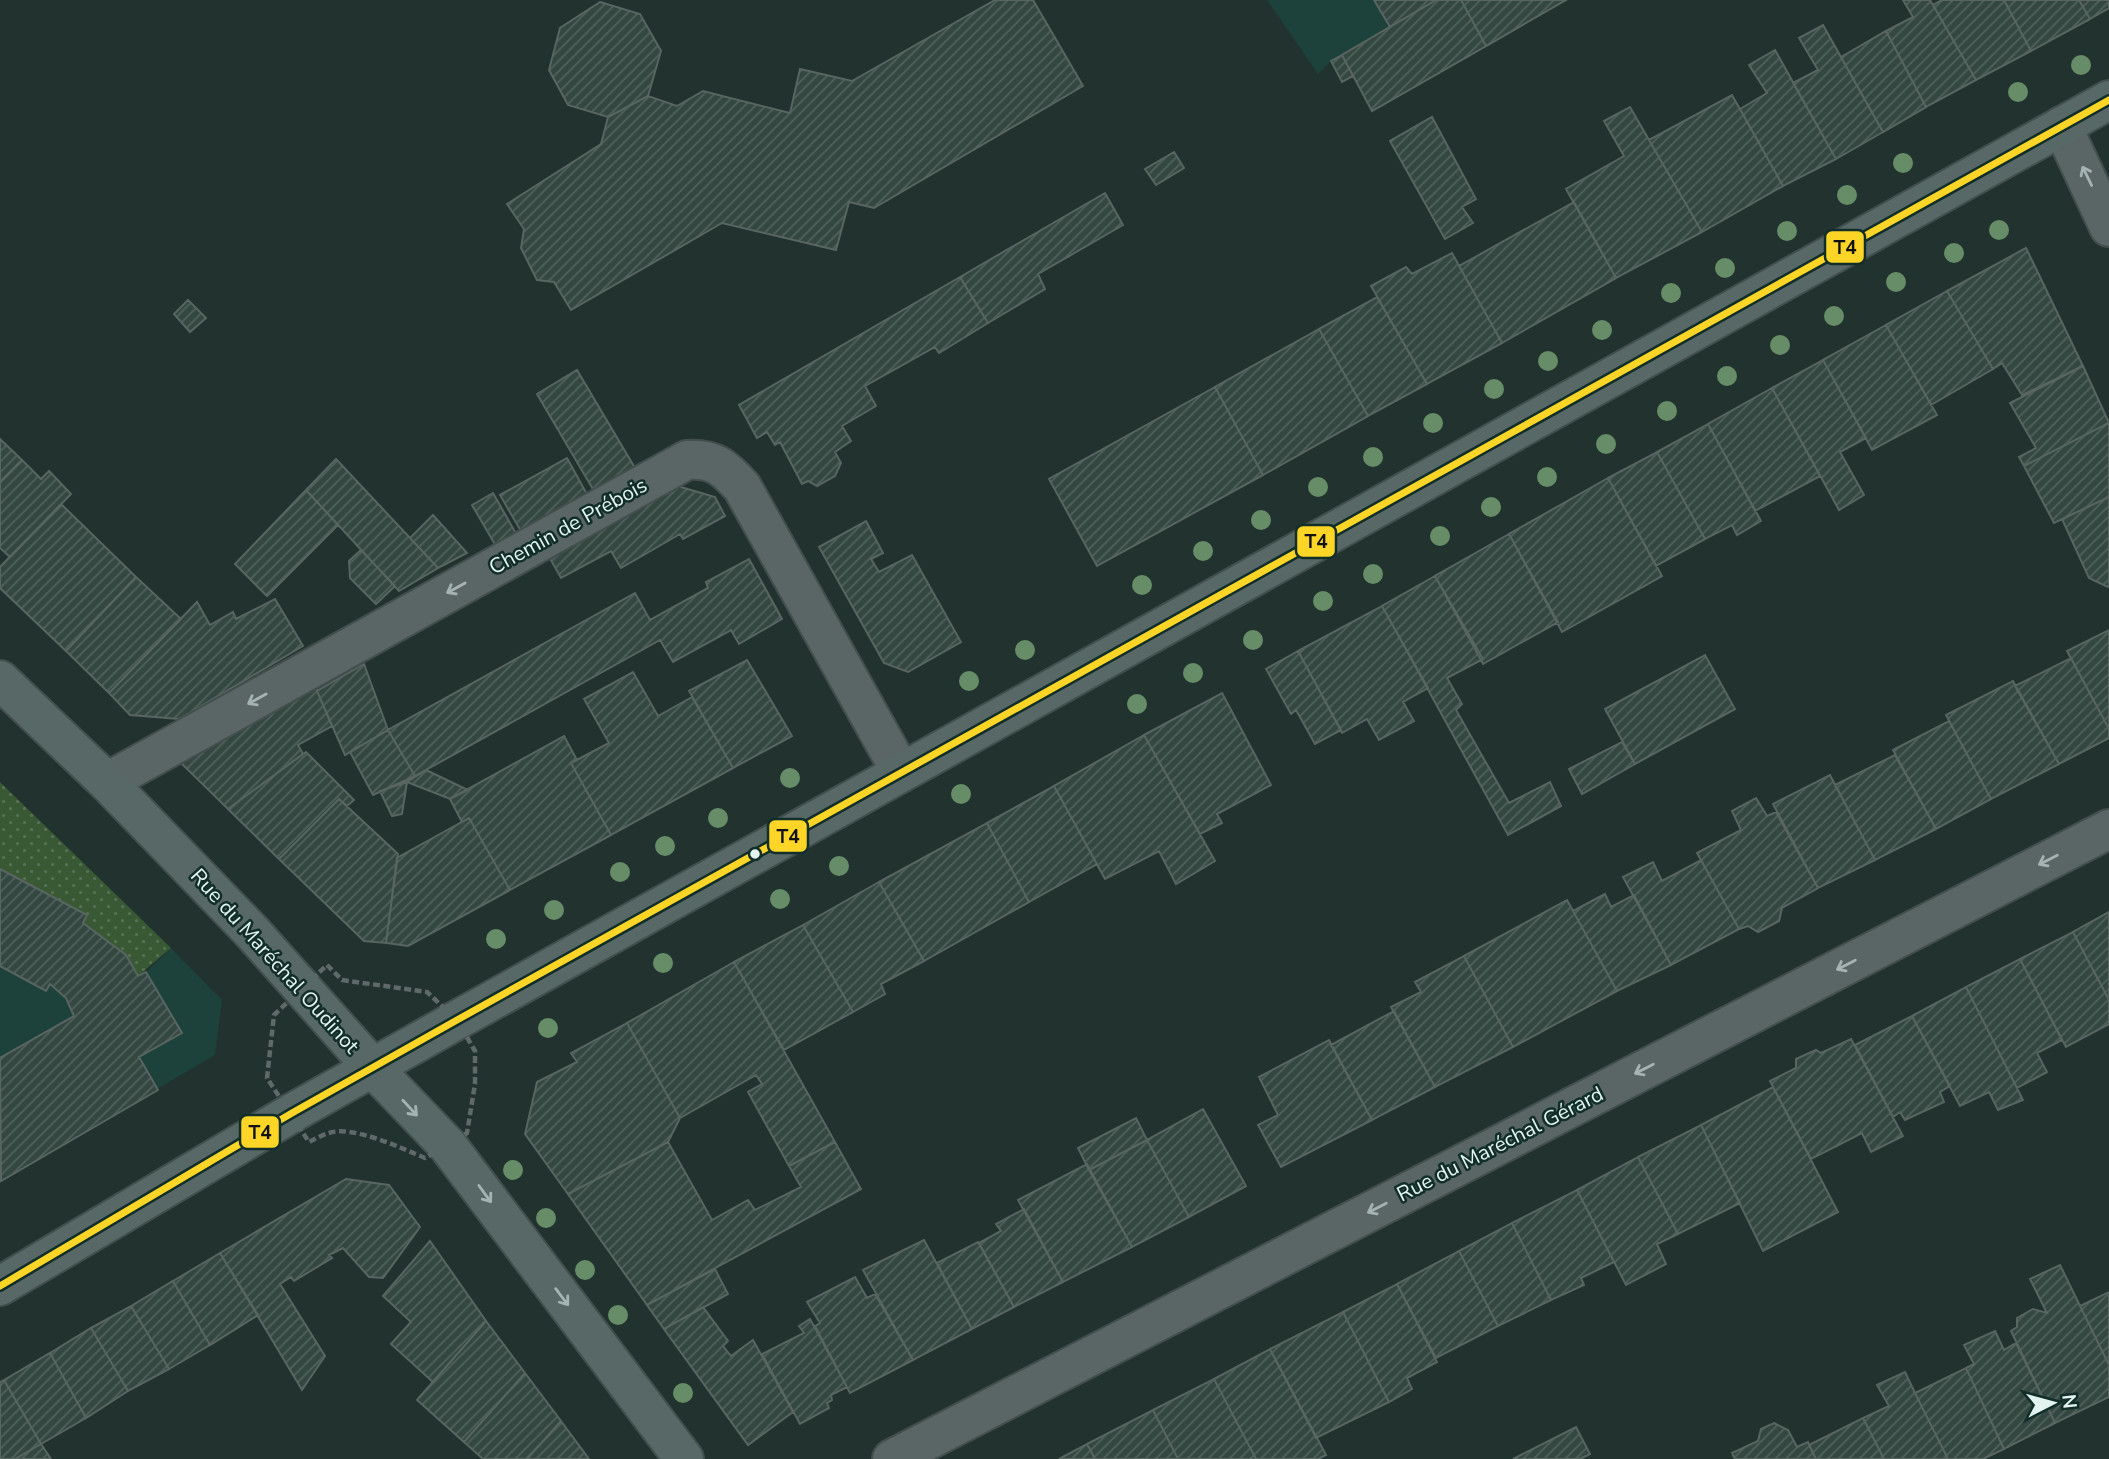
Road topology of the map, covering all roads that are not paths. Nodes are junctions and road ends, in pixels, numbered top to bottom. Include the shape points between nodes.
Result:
1 (2109, 100) edge
2 (2062, 126) junction
3 (2109, 227) edge
4 (0, 680) edge
5 (901, 772) junction
6 (107, 782) junction
7 (2109, 829) edge
8 (373, 1068) junction
9 (0, 1286) edge
10 (684, 1459) edge
11 (892, 1459) edge

1 - 2 main road
3 -> 2 street
2 - 5 main road
4 - 6 main road, Rue du Maréchal Oudinot
5 -> 6 street, Chemin de Prébois via 742,487 724,467 704,458 687,460
5 - 8 main road
6 - 8 main road, Rue du Maréchal Oudinot via 253,933
7 -> 11 street, Rue du Maréchal Gérard
8 - 9 main road
8 -> 10 main road, Rue du Maréchal Oudinot via 448,1146

